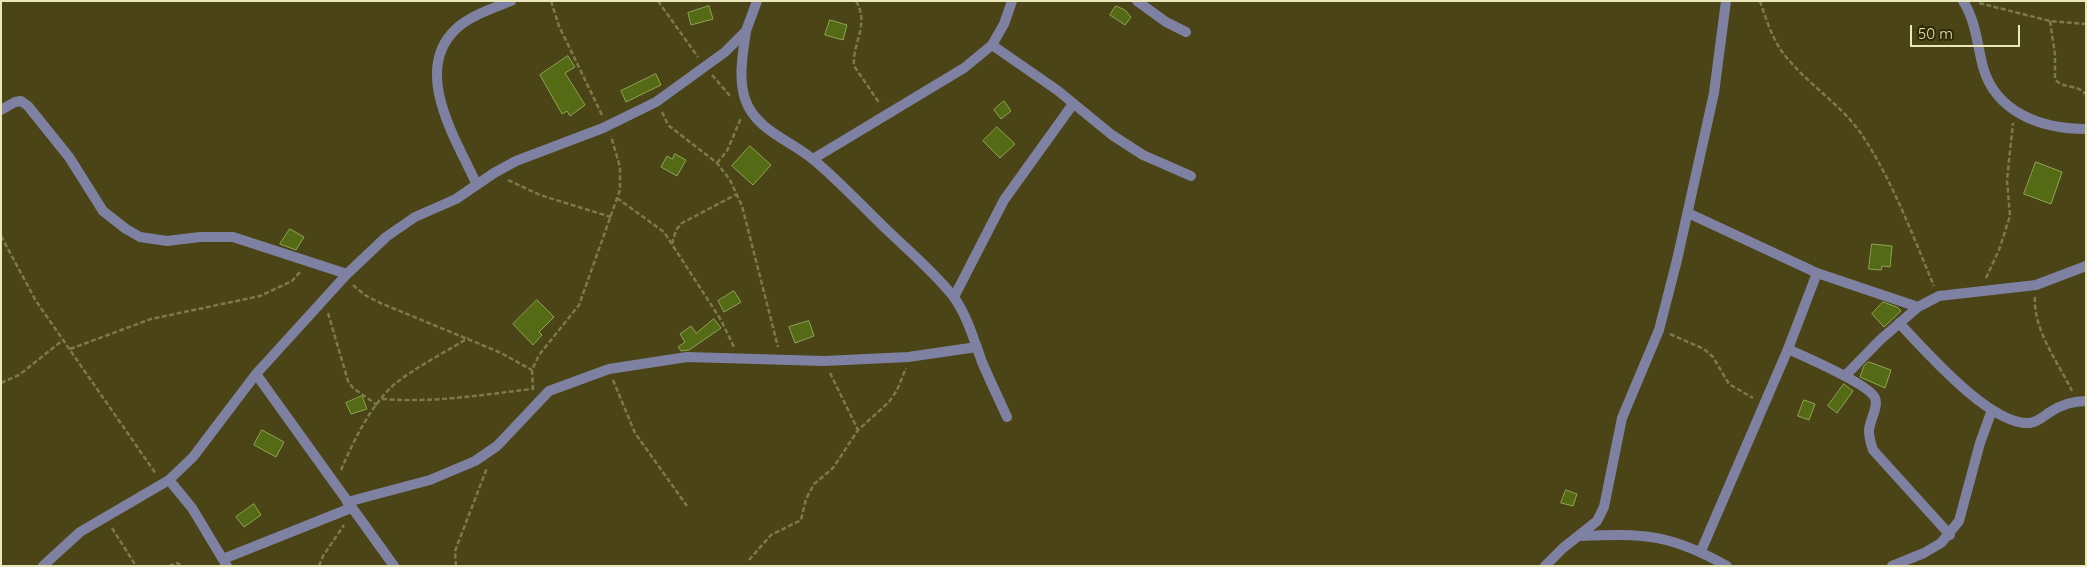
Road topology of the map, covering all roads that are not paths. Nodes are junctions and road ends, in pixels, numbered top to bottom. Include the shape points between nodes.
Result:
1 (511, 1) edge
2 (757, 1) edge
3 (1012, 1) edge
4 (1137, 1) edge
5 (1726, 1) edge
6 (1963, 1) edge
7 (746, 31) junction
8 (1186, 32) dead end
9 (992, 46) junction
10 (1073, 104) junction
11 (1, 110) edge
12 (2086, 129) edge
13 (813, 159) junction
14 (1191, 176) dead end
15 (477, 185) junction
16 (1688, 213) junction
17 (2086, 266) edge
18 (1817, 273) junction
19 (346, 275) junction
20 (954, 297) junction
21 (1918, 306) junction
22 (1899, 323) junction
23 (977, 347) junction
24 (1788, 349) junction
25 (256, 374) junction
26 (1845, 376) junction
27 (2082, 401) edge
28 (1992, 410) junction
29 (1007, 417) dead end
30 (166, 483) junction
31 (351, 507) junction
32 (1950, 535) junction
33 (1580, 536) junction
34 (1702, 552) junction
35 (225, 562) edge
36 (43, 566) edge
37 (394, 566) edge
38 (1545, 566) edge
39 (1727, 566) edge
40 (1892, 566) edge

1 - 15 street via 457,28 445,43 437,62 438,98
2 - 7 street
3 - 9 street
4 - 8 street
5 - 16 street via 1714,93
6 - 12 street via 1971,13 1984,68 1994,93 2015,112 2041,124
7 - 13 street via 741,78 745,100 759,122
7 - 15 street via 705,67 656,102 608,125 516,161
9 - 10 street
9 - 13 street via 964,68
10 - 14 street via 1112,136 1143,155
10 - 20 street via 1004,200
11 - 19 street via 21,101 28,106 69,157 103,211 140,237 167,241 234,237
13 - 20 street via 929,269
15 - 19 street via 456,199 415,217 386,237
16 - 18 street
16 - 33 street via 1659,330 1622,418 1604,507 1597,521
17 - 21 street via 2036,285 1939,296
18 - 21 street
18 - 24 street
19 - 25 street
20 - 23 street
21 - 22 street
22 - 26 street
22 - 28 street via 1948,376
23 - 29 street
23 - 31 street via 908,357 824,361 687,357 609,369 549,391 497,446 476,461
24 - 26 street
24 - 34 street
25 - 30 street via 193,458
25 - 31 street
26 - 32 street via 1872,393 1875,399 1869,433 1873,450
27 - 28 street via 2065,404 2030,423
28 - 32 street via 1962,512
30 - 35 street via 192,508
30 - 36 street via 80,532
31 - 35 street
31 - 37 street
32 - 40 street via 1924,553
33 - 34 street via 1641,534 1668,539
33 - 38 street
34 - 39 street

